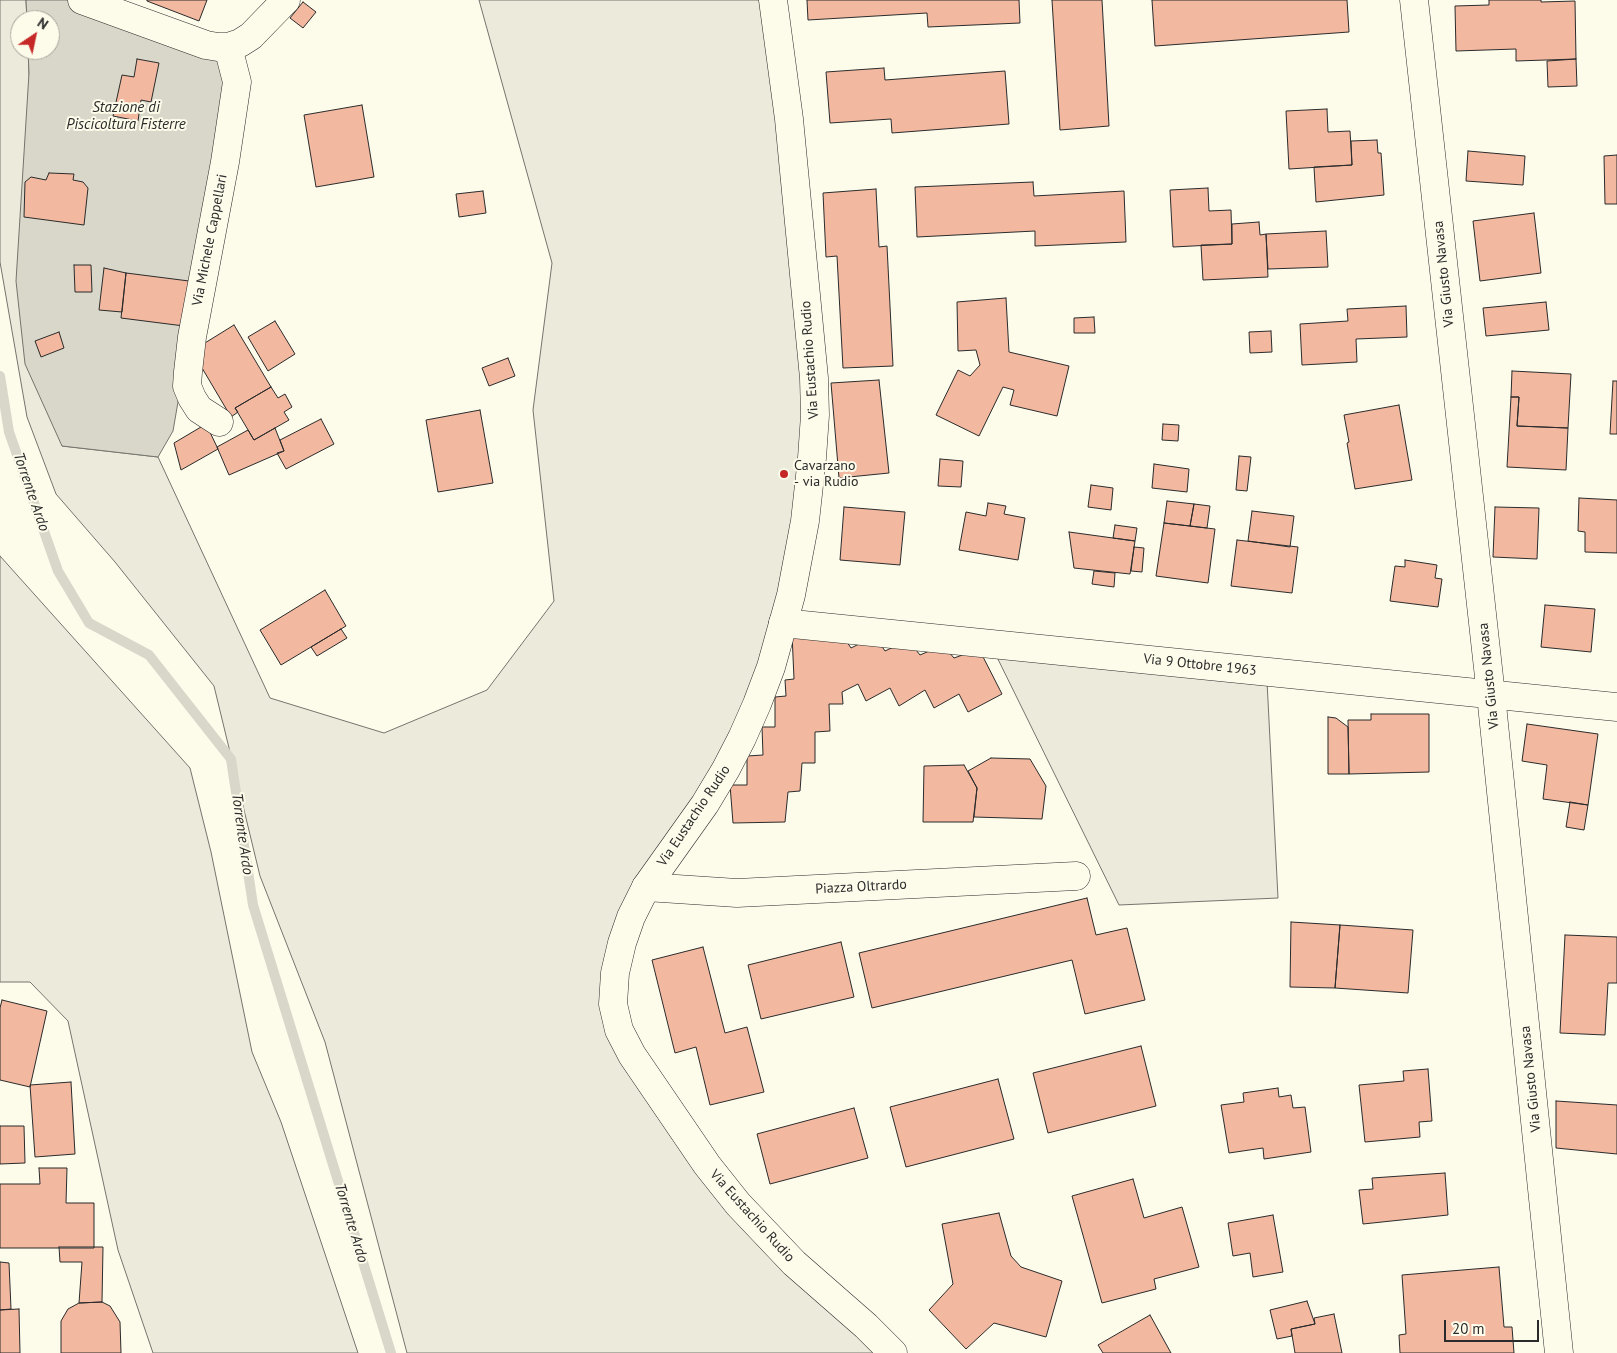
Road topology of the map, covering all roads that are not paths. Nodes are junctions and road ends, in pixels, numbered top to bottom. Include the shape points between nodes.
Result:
1 (82, 0) edge
2 (286, 0) edge
3 (773, 0) edge
4 (1414, 0) edge
5 (228, 46) junction
6 (219, 422) dead end
7 (784, 623) junction
8 (1491, 695) junction
9 (1617, 707) edge
10 (1076, 876) dead end
11 (646, 887) junction
12 (893, 1353) edge
13 (1559, 1353) edge

1 - 5 street via 206,45
2 - 5 street via 251,36
3 - 7 street, Via Eustachio Rudio via 790,129 814,378 812,458 805,521
4 - 8 street, Via Giusto Navasa
5 - 6 street, Via Michele Cappellari via 237,82 188,372 192,398 199,409
7 - 8 street, Via 9 Ottobre 1963
7 - 11 street, Via Eustachio Rudio via 757,704 726,770
8 - 9 street, Via 9 Ottobre 1963
8 - 13 street, Via Giusto Navasa
10 - 11 street, Piazza Oltrardo via 737,893
11 - 12 street, Via Eustachio Rudio via 631,917 615,973 613,1004 619,1030 632,1055 707,1165 738,1204 794,1263

